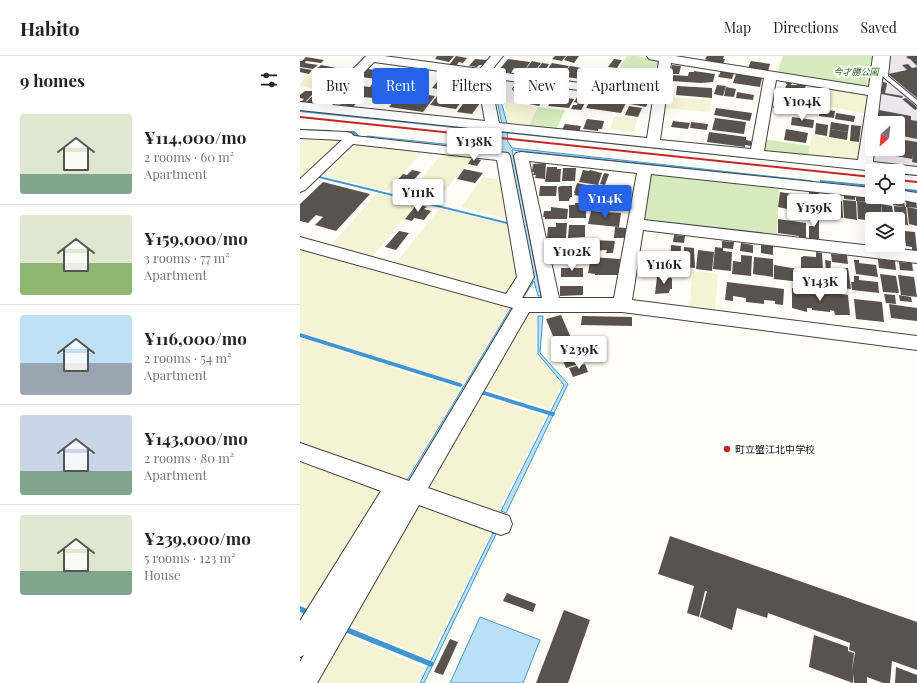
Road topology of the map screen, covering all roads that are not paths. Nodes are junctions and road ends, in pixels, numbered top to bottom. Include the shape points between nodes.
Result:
1 (497, 56) edge
2 (739, 56) edge
3 (879, 56) edge
4 (887, 56) edge
5 (372, 57) edge
6 (661, 57) edge
7 (448, 68) edge
8 (487, 68) edge
9 (660, 68) edge
10 (734, 68) junction
11 (771, 75) junction
12 (506, 80) edge
13 (577, 90) edge
14 (874, 92) junction
15 (917, 103) edge
16 (489, 104) edge
17 (658, 104) edge
18 (300, 106) edge
19 (321, 109) junction
20 (493, 127) junction
21 (300, 134) edge
22 (350, 140) junction
23 (653, 143) junction
24 (757, 153) junction
25 (865, 164) edge
26 (865, 165) edge
27 (645, 168) junction
28 (905, 170) edge
29 (917, 171) edge
30 (300, 187) edge
31 (865, 192) edge
32 (905, 197) edge
33 (917, 198) edge
34 (636, 224) junction
35 (300, 243) edge
36 (917, 258) edge
37 (517, 304) junction
38 (552, 305) junction
39 (622, 305) junction
40 (917, 343) edge
41 (300, 452) edge
42 (406, 489) junction
43 (501, 524) dead end
44 (300, 644) edge
45 (302, 683) edge

1 - 8 street
2 - 10 street
3 - 14 street
4 - 15 lane via 885,76
5 - 7 street
5 - 19 street
6 - 9 street
6 - 10 street
10 - 11 street
11 - 14 street
11 - 24 street
12 - 13 street via 520,84
14 - 25 street
16 - 20 street
17 - 23 street
18 - 19 street
19 - 20 street
20 - 23 street
21 - 22 street via 346,136
22 - 30 street
22 - 37 street via 503,156 526,277
23 - 24 street
24 - 26 street
27 - 31 street
27 - 34 street
27 - 38 street via 521,156
28 - 29 street
32 - 33 street
34 - 36 street
34 - 39 street
35 - 37 street
37 - 38 street
37 - 42 street
38 - 39 street
39 - 40 street
41 - 42 street
42 - 43 street
42 - 44 street
42 - 45 street

